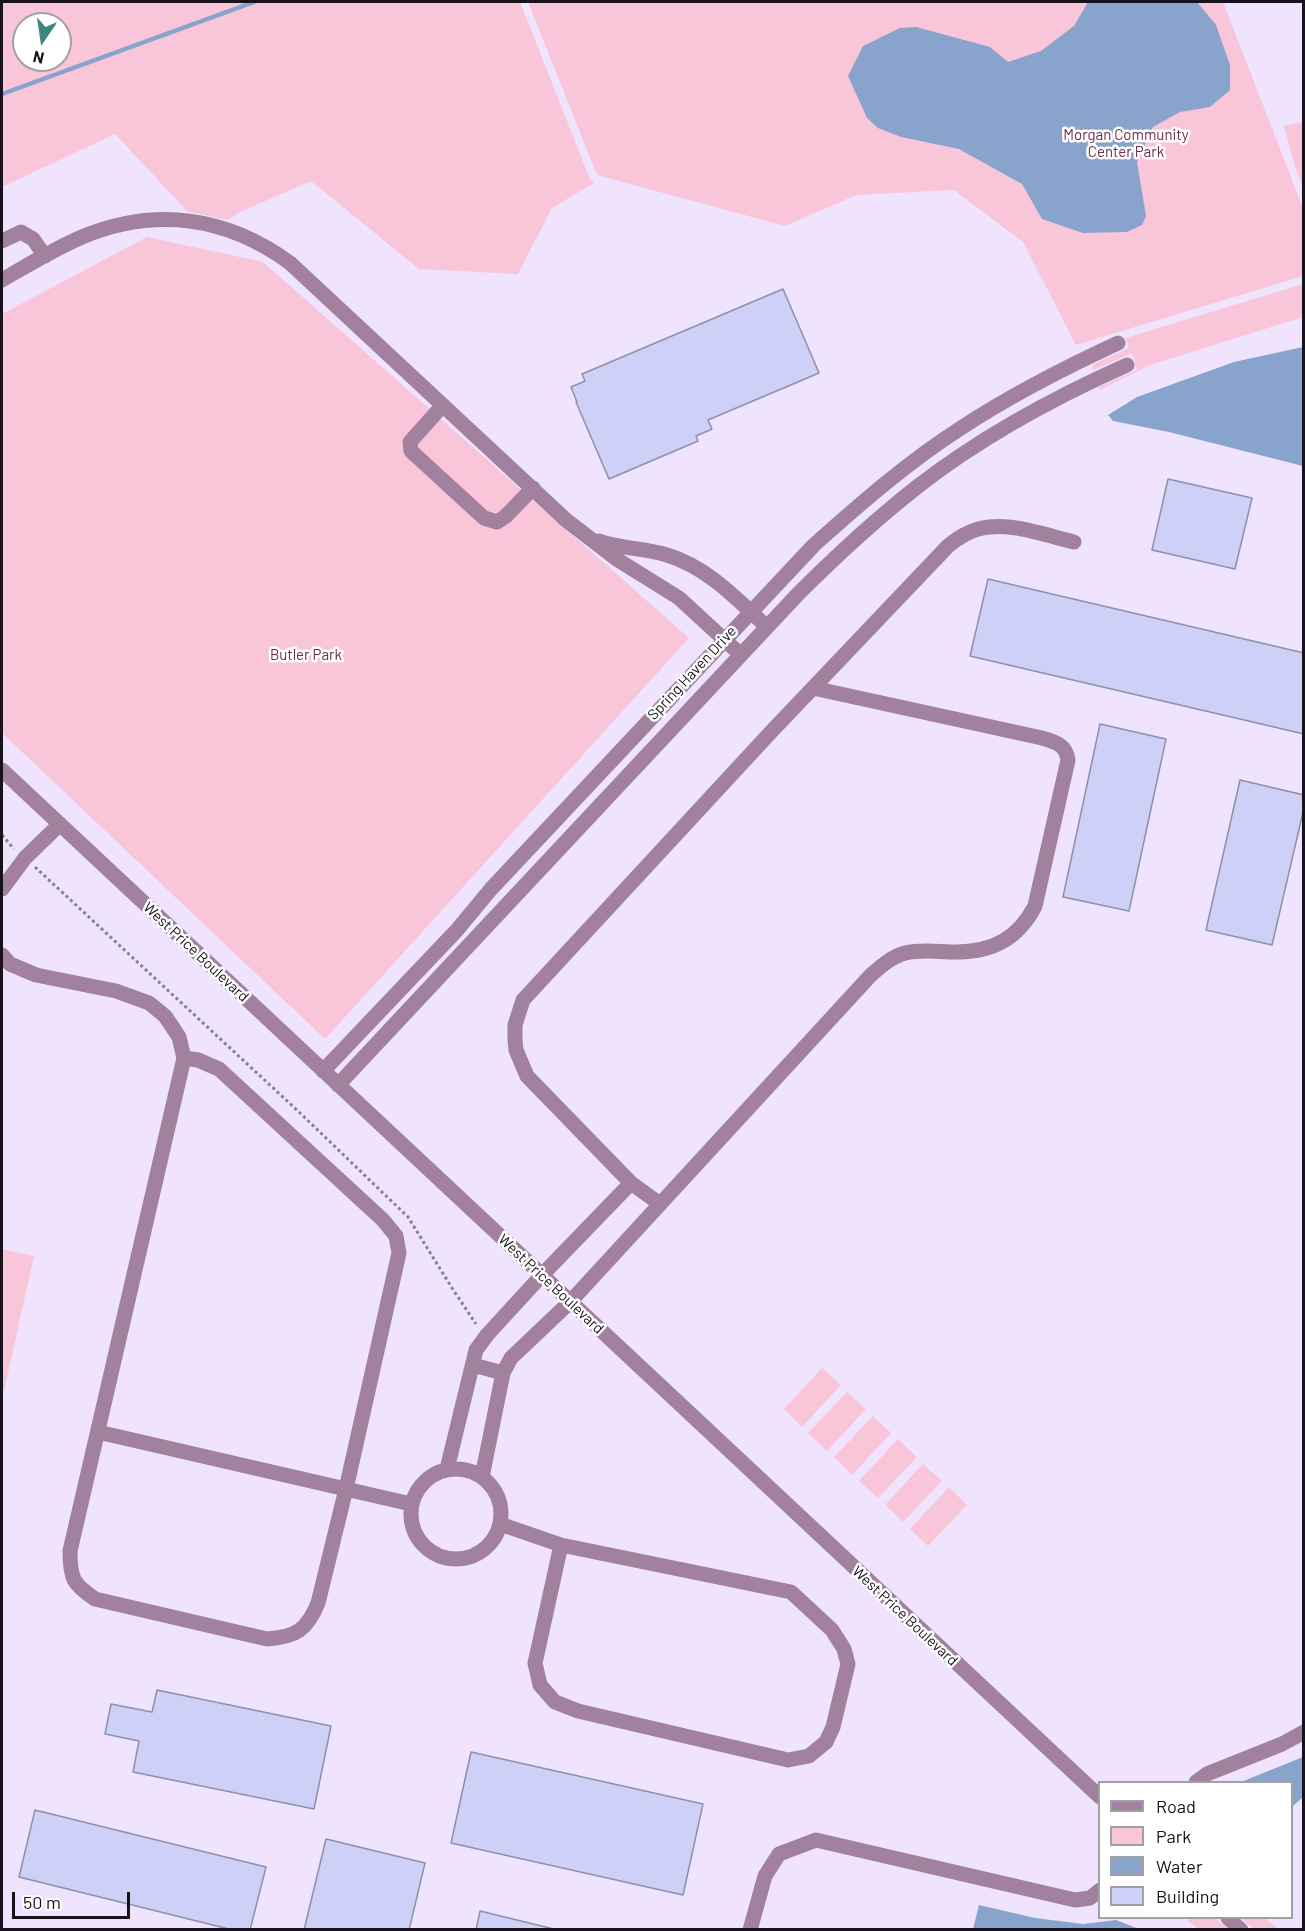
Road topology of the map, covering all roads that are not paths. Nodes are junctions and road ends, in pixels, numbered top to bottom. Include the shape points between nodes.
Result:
1 (2, 240) edge
2 (45, 256) junction
3 (2, 280) edge
4 (1118, 343) dead end
5 (1127, 365) dead end
6 (443, 405) junction
7 (533, 488) junction
8 (587, 537) junction
9 (1074, 542) dead end
10 (750, 611) junction
11 (768, 627) junction
12 (724, 639) junction
13 (741, 655) junction
14 (813, 688) junction
15 (2, 770) edge
16 (60, 825) junction
17 (2, 889) edge
18 (2, 955) edge
19 (184, 1058) junction
20 (323, 1071) junction
21 (338, 1085) junction
22 (631, 1183) junction
23 (660, 1204) junction
24 (542, 1275) junction
25 (570, 1302) junction
26 (472, 1365) junction
27 (503, 1373) junction
28 (98, 1432) junction
29 (447, 1469) junction
30 (482, 1477) junction
31 (346, 1489) junction
32 (411, 1504) junction
33 (500, 1524) junction
34 (561, 1545) junction
35 (1304, 1732) edge
36 (1197, 1781) edge
37 (1098, 1795) edge
38 (1098, 1892) edge
39 (750, 1929) edge

1 - 2 street via 21,232 33,239
2 - 3 street
2 - 6 street via 101,230 139,221 185,220 228,230 272,250 290,263
4 - 10 street, Spring Haven Drive via 1016,394 904,468 814,544
5 - 11 street, Spring Haven Drive via 1079,386 1019,420 918,486 846,548
6 - 7 street
6 - 7 street via 410,442 411,451 484,518 497,522
7 - 8 street
8 - 10 street via 612,546 679,558 710,577
8 - 12 street via 679,598
9 - 14 street via 1000,526 965,534 948,546
10 - 11 street
10 - 12 street, Spring Haven Drive
11 - 13 street, Spring Haven Drive
12 - 13 street
12 - 20 street, Spring Haven Drive via 491,889 458,930
13 - 21 street, Spring Haven Drive
14 - 22 street via 531,989 518,1013 516,1050 527,1076
14 - 23 street via 1042,738 1062,746 1068,760 1040,890 1028,920 1002,942 975,951 903,954 870,976
15 - 16 street, West Price Boulevard
16 - 17 street via 25,858
16 - 20 street, West Price Boulevard
18 - 19 street via 9,964 36,975 149,1003 165,1016 179,1037
19 - 28 street
19 - 31 street via 219,1069 396,1236 399,1253
20 - 21 street, West Price Boulevard
21 - 24 street, West Price Boulevard
22 - 23 street
22 - 24 street
23 - 25 street
24 - 25 street, West Price Boulevard
24 - 26 street via 487,1335 476,1350
25 - 27 street via 511,1358
25 - 37 street, West Price Boulevard
26 - 27 street
26 - 29 street
27 - 30 street
28 - 31 street
28 - 31 street via 70,1551 70,1569 77,1587 95,1599 267,1639 298,1632 311,1619
29 - 30 street via 465,1470
29 - 32 street via 418,1488
30 - 33 street via 501,1506
31 - 32 street
32 - 33 street via 411,1522 417,1539 446,1558 464,1559 481,1552 493,1540
33 - 34 street
34 - 34 street via 535,1663 540,1685 555,1702 578,1711 788,1760 809,1756 826,1742 834,1727 848,1664 832,1630 790,1592
35 - 36 street
38 - 39 street via 1090,1898 1075,1900 816,1840 779,1854 765,1876

